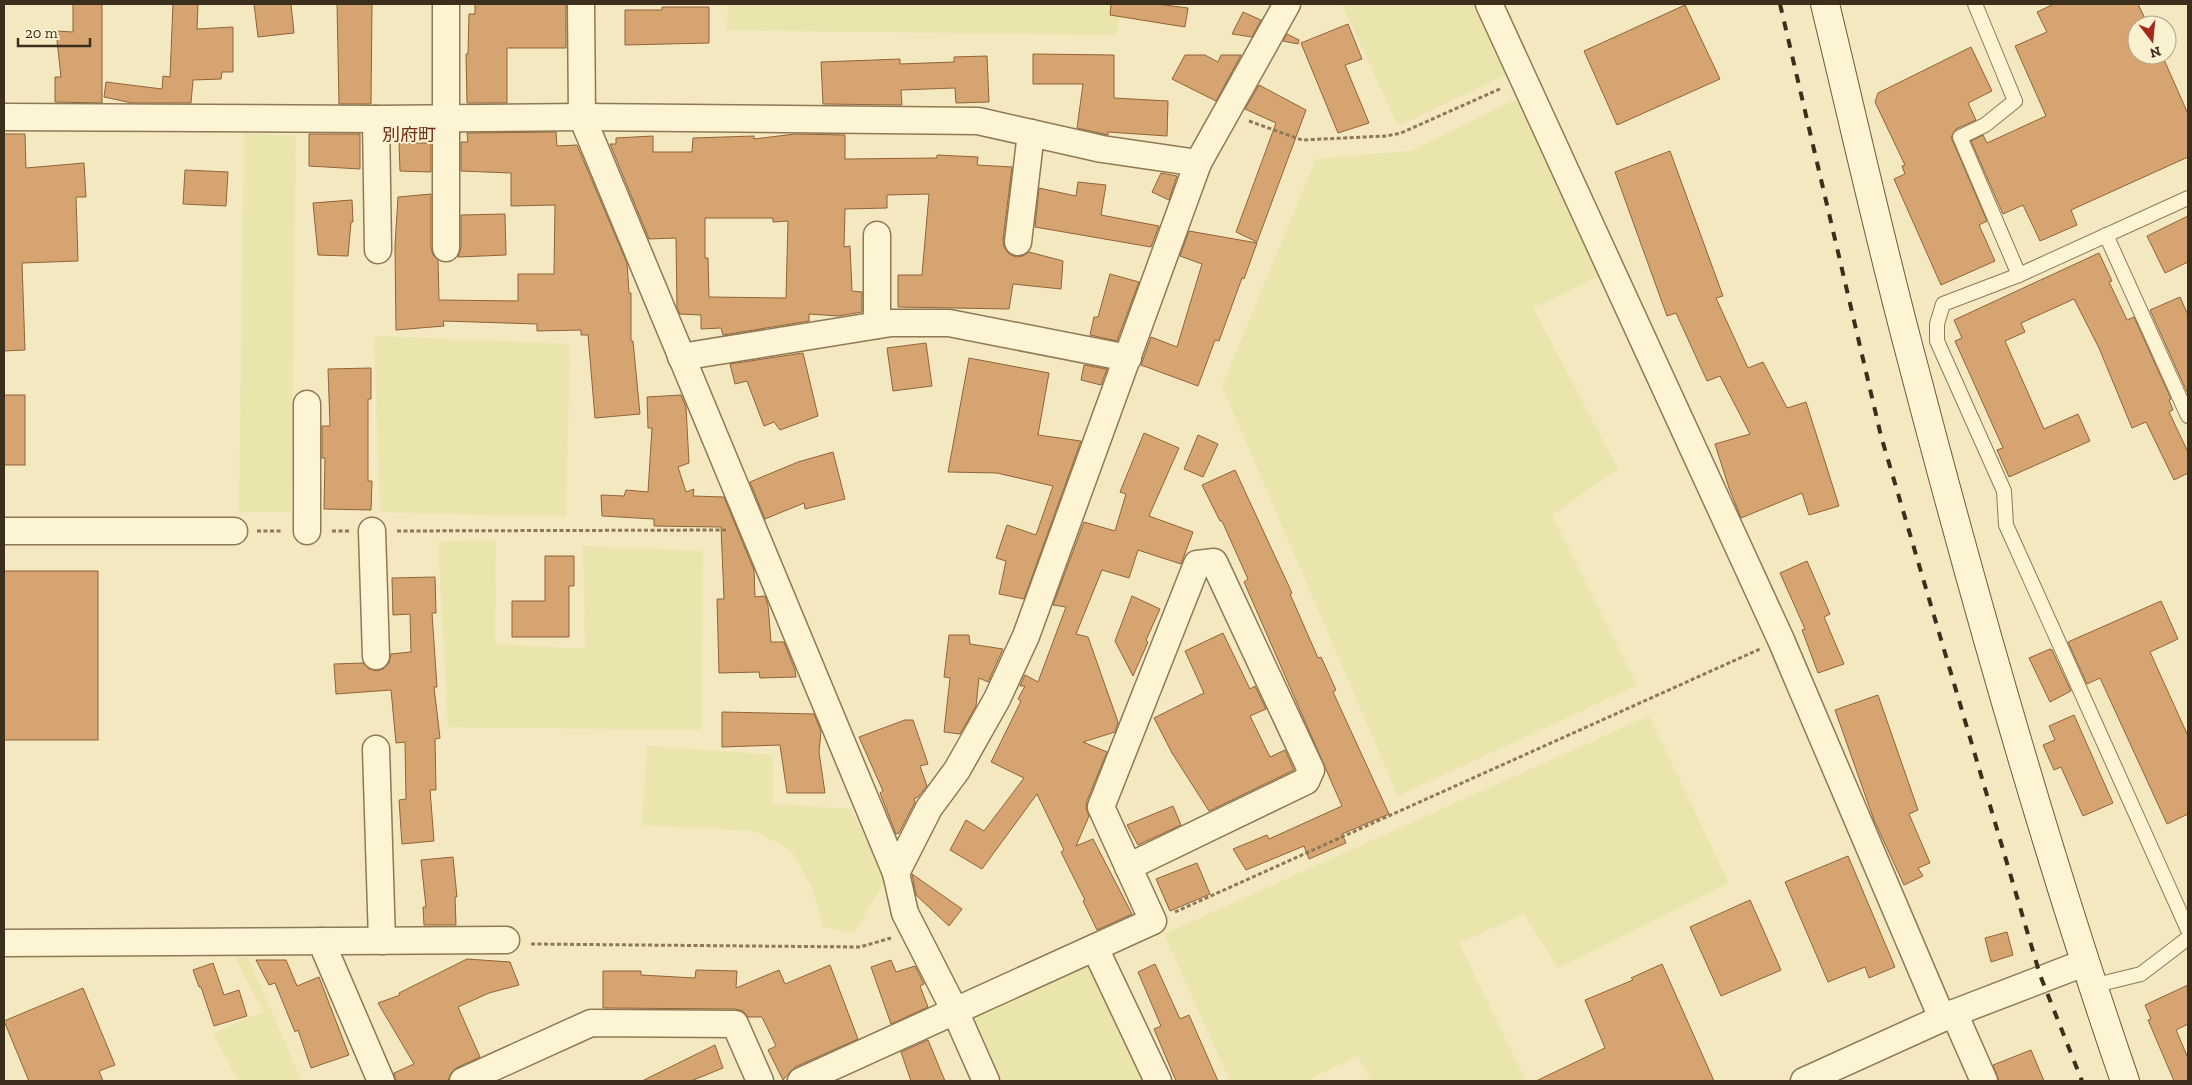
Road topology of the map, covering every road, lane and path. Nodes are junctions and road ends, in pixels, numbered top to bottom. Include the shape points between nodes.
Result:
1 (446, 4) edge
2 (581, 4) edge
3 (1287, 4) edge
4 (1488, 4) edge
5 (1825, 4) edge
6 (1974, 4) edge
7 (1523, 78) junction
8 (1226, 113) junction
9 (4, 117) edge
10 (582, 117) junction
11 (446, 118) junction
12 (376, 119) junction
13 (1031, 133) junction
14 (1198, 162) junction
15 (2188, 198) edge
16 (876, 235) dead end
17 (2106, 235) junction
18 (1018, 242) dead end
19 (446, 248) dead end
20 (378, 250) dead end
21 (2019, 274) junction
22 (877, 325) junction
23 (681, 357) junction
24 (1128, 358) junction
25 (307, 404) dead end
26 (2188, 416) edge
27 (752, 530) junction
28 (4, 531) edge
29 (234, 531) joint
30 (307, 531) junction
31 (372, 531) junction
32 (1781, 640) junction
33 (376, 656) dead end
34 (376, 749) dead end
35 (1128, 867) junction
36 (896, 873) junction
37 (1153, 922) junction
38 (2188, 930) edge
39 (914, 931) junction
40 (2188, 938) edge
41 (506, 940) joint
42 (321, 941) junction
43 (382, 941) junction
44 (4, 942) edge
45 (1095, 948) junction
46 (2088, 974) junction
47 (955, 1011) junction
48 (1948, 1016) junction
49 (381, 1081) edge
50 (463, 1081) edge
51 (760, 1081) edge
52 (801, 1081) edge
53 (986, 1081) edge
54 (1158, 1081) edge
55 (1804, 1081) edge
56 (1984, 1081) edge
57 (2125, 1081) edge

1 - 11 street
2 - 10 street
3 - 8 street
4 - 7 street
5 - 46 street via 1912,363 2007,704
6 - 21 lane via 2015,101 1985,125 1960,137
7 - 8 path via 1401,133 1386,136 1302,140
7 - 32 street
8 - 14 street
9 - 12 street
10 - 11 street
10 - 13 street via 978,121
10 - 23 street
11 - 12 street
11 - 19 street
12 - 20 street
13 - 14 street via 1102,149
13 - 18 street
14 - 24 street
15 - 17 lane
16 - 22 street
17 - 21 lane
17 - 26 lane
21 - 38 lane via 1944,304 1937,324 1937,340 2004,491 2006,524
22 - 23 street
22 - 24 street via 891,322 949,323
23 - 27 street
24 - 36 street via 1026,636 997,699 957,770 929,808
25 - 30 street
27 - 31 path
27 - 36 street
28 - 29 street
29 - 30 path
30 - 31 path
31 - 33 street
32 - 37 path
32 - 48 street
34 - 43 street
35 - 35 street via 1101,807 1197,564 1214,562 1311,770 1306,782
35 - 37 street
36 - 39 street via 905,912
37 - 45 street
39 - 41 path via 860,947 523,944
39 - 47 street
40 - 46 lane via 2141,974
41 - 43 street
42 - 43 street
42 - 44 street
42 - 49 street
45 - 47 street
45 - 54 street
46 - 48 street
46 - 57 street
47 - 52 street
47 - 53 street
48 - 55 street
48 - 56 street
50 - 51 street via 591,1023 735,1024

